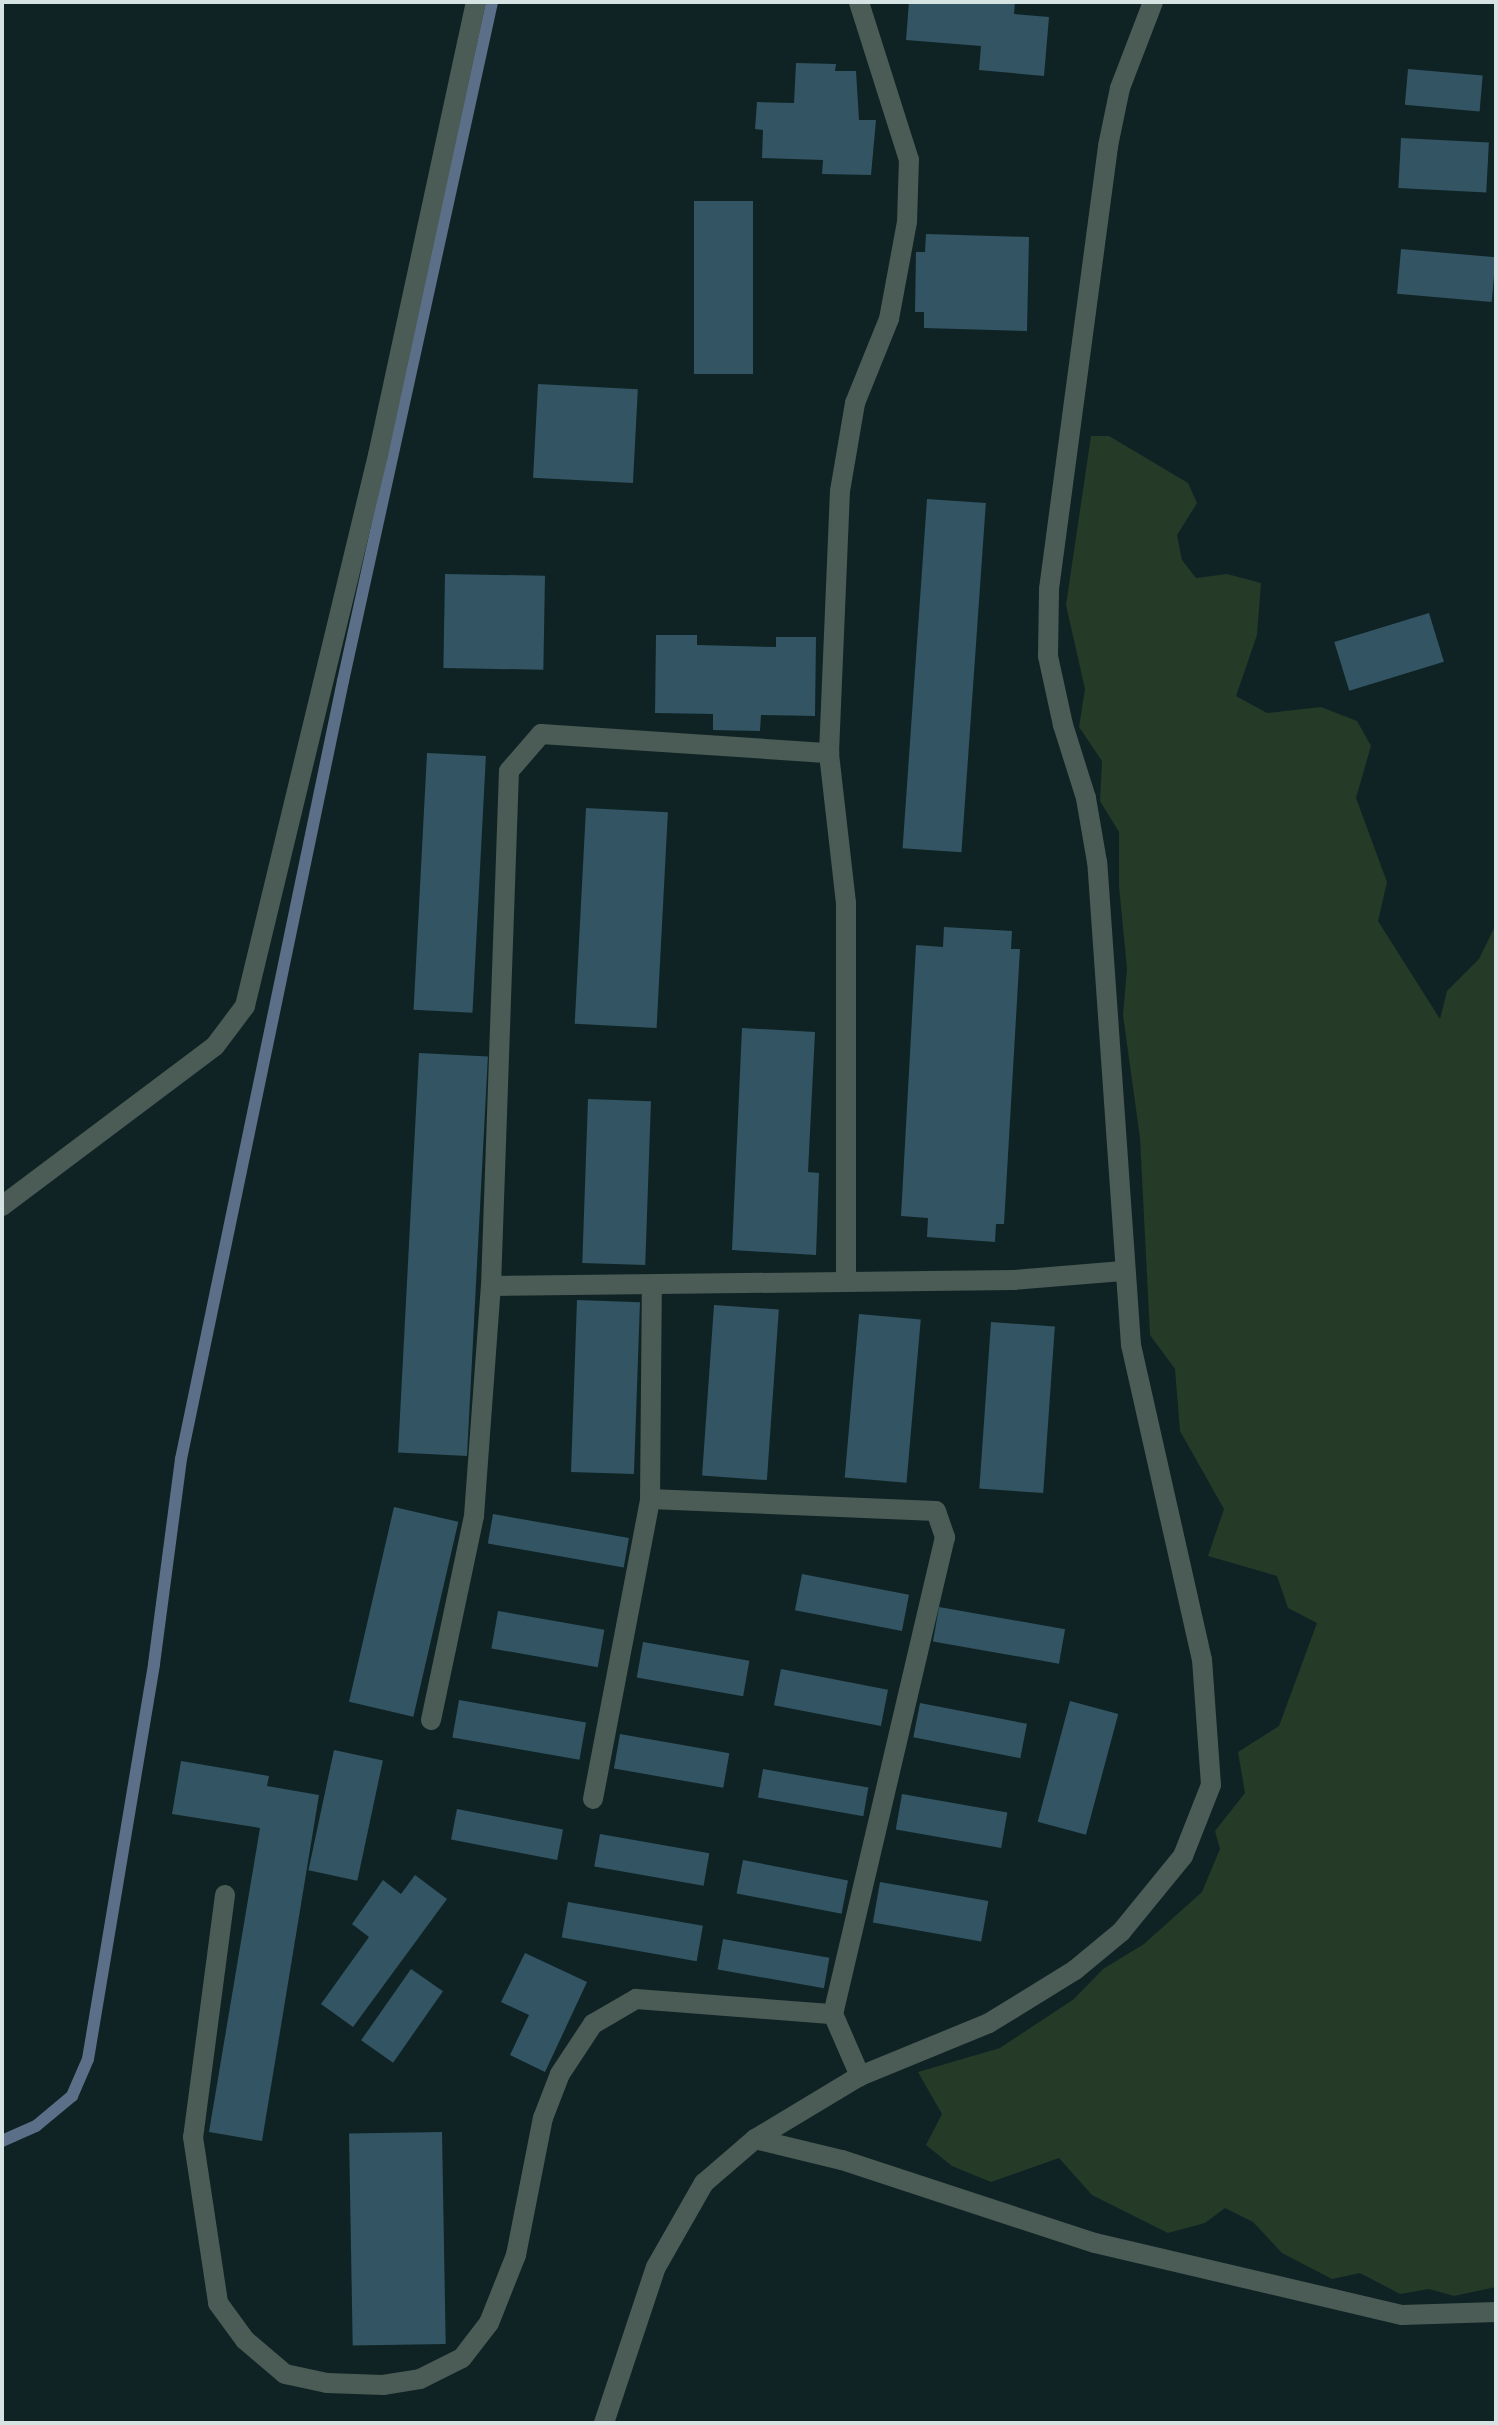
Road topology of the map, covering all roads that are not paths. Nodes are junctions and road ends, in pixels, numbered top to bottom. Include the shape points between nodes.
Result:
1 (476, 2) edge
2 (859, 2) edge
3 (1153, 2) edge
4 (829, 753) junction
5 (2, 1206) edge
6 (1123, 1271) junction
7 (846, 1281) junction
8 (652, 1285) junction
9 (491, 1286) junction
10 (650, 1499) junction
11 (431, 1720) dead end
12 (593, 1799) dead end
13 (225, 1895) dead end
14 (833, 2014) junction
15 (860, 2076) junction
16 (755, 2139) junction
17 (1496, 2312) edge
18 (604, 2423) edge

1 - 5 street via 378,455 245,1006 215,1046
2 - 4 street via 909,160 907,222 889,319 855,403 840,491
3 - 6 street via 1120,88 1108,146 1049,589 1048,656 1086,798 1097,862
4 - 7 street via 846,903
4 - 9 street via 541,734 509,771
6 - 7 street via 1014,1280
6 - 15 street via 1131,1345 1202,1660 1211,1785 1183,1856 1121,1932 1075,1970 989,2023
7 - 8 street
8 - 9 street
8 - 10 street
9 - 11 street via 474,1516
10 - 12 street
10 - 14 street via 936,1511 941,1524 945,1537
13 - 14 street via 193,2137 218,2303 245,2340 285,2374 313,2380 383,2385 420,2379 462,2358 489,2323 516,2255 543,2118 560,2074 593,2024 636,1999
14 - 15 street
15 - 16 street
16 - 17 street via 842,2160 1095,2243 1402,2315
16 - 18 street via 704,2183 656,2267

